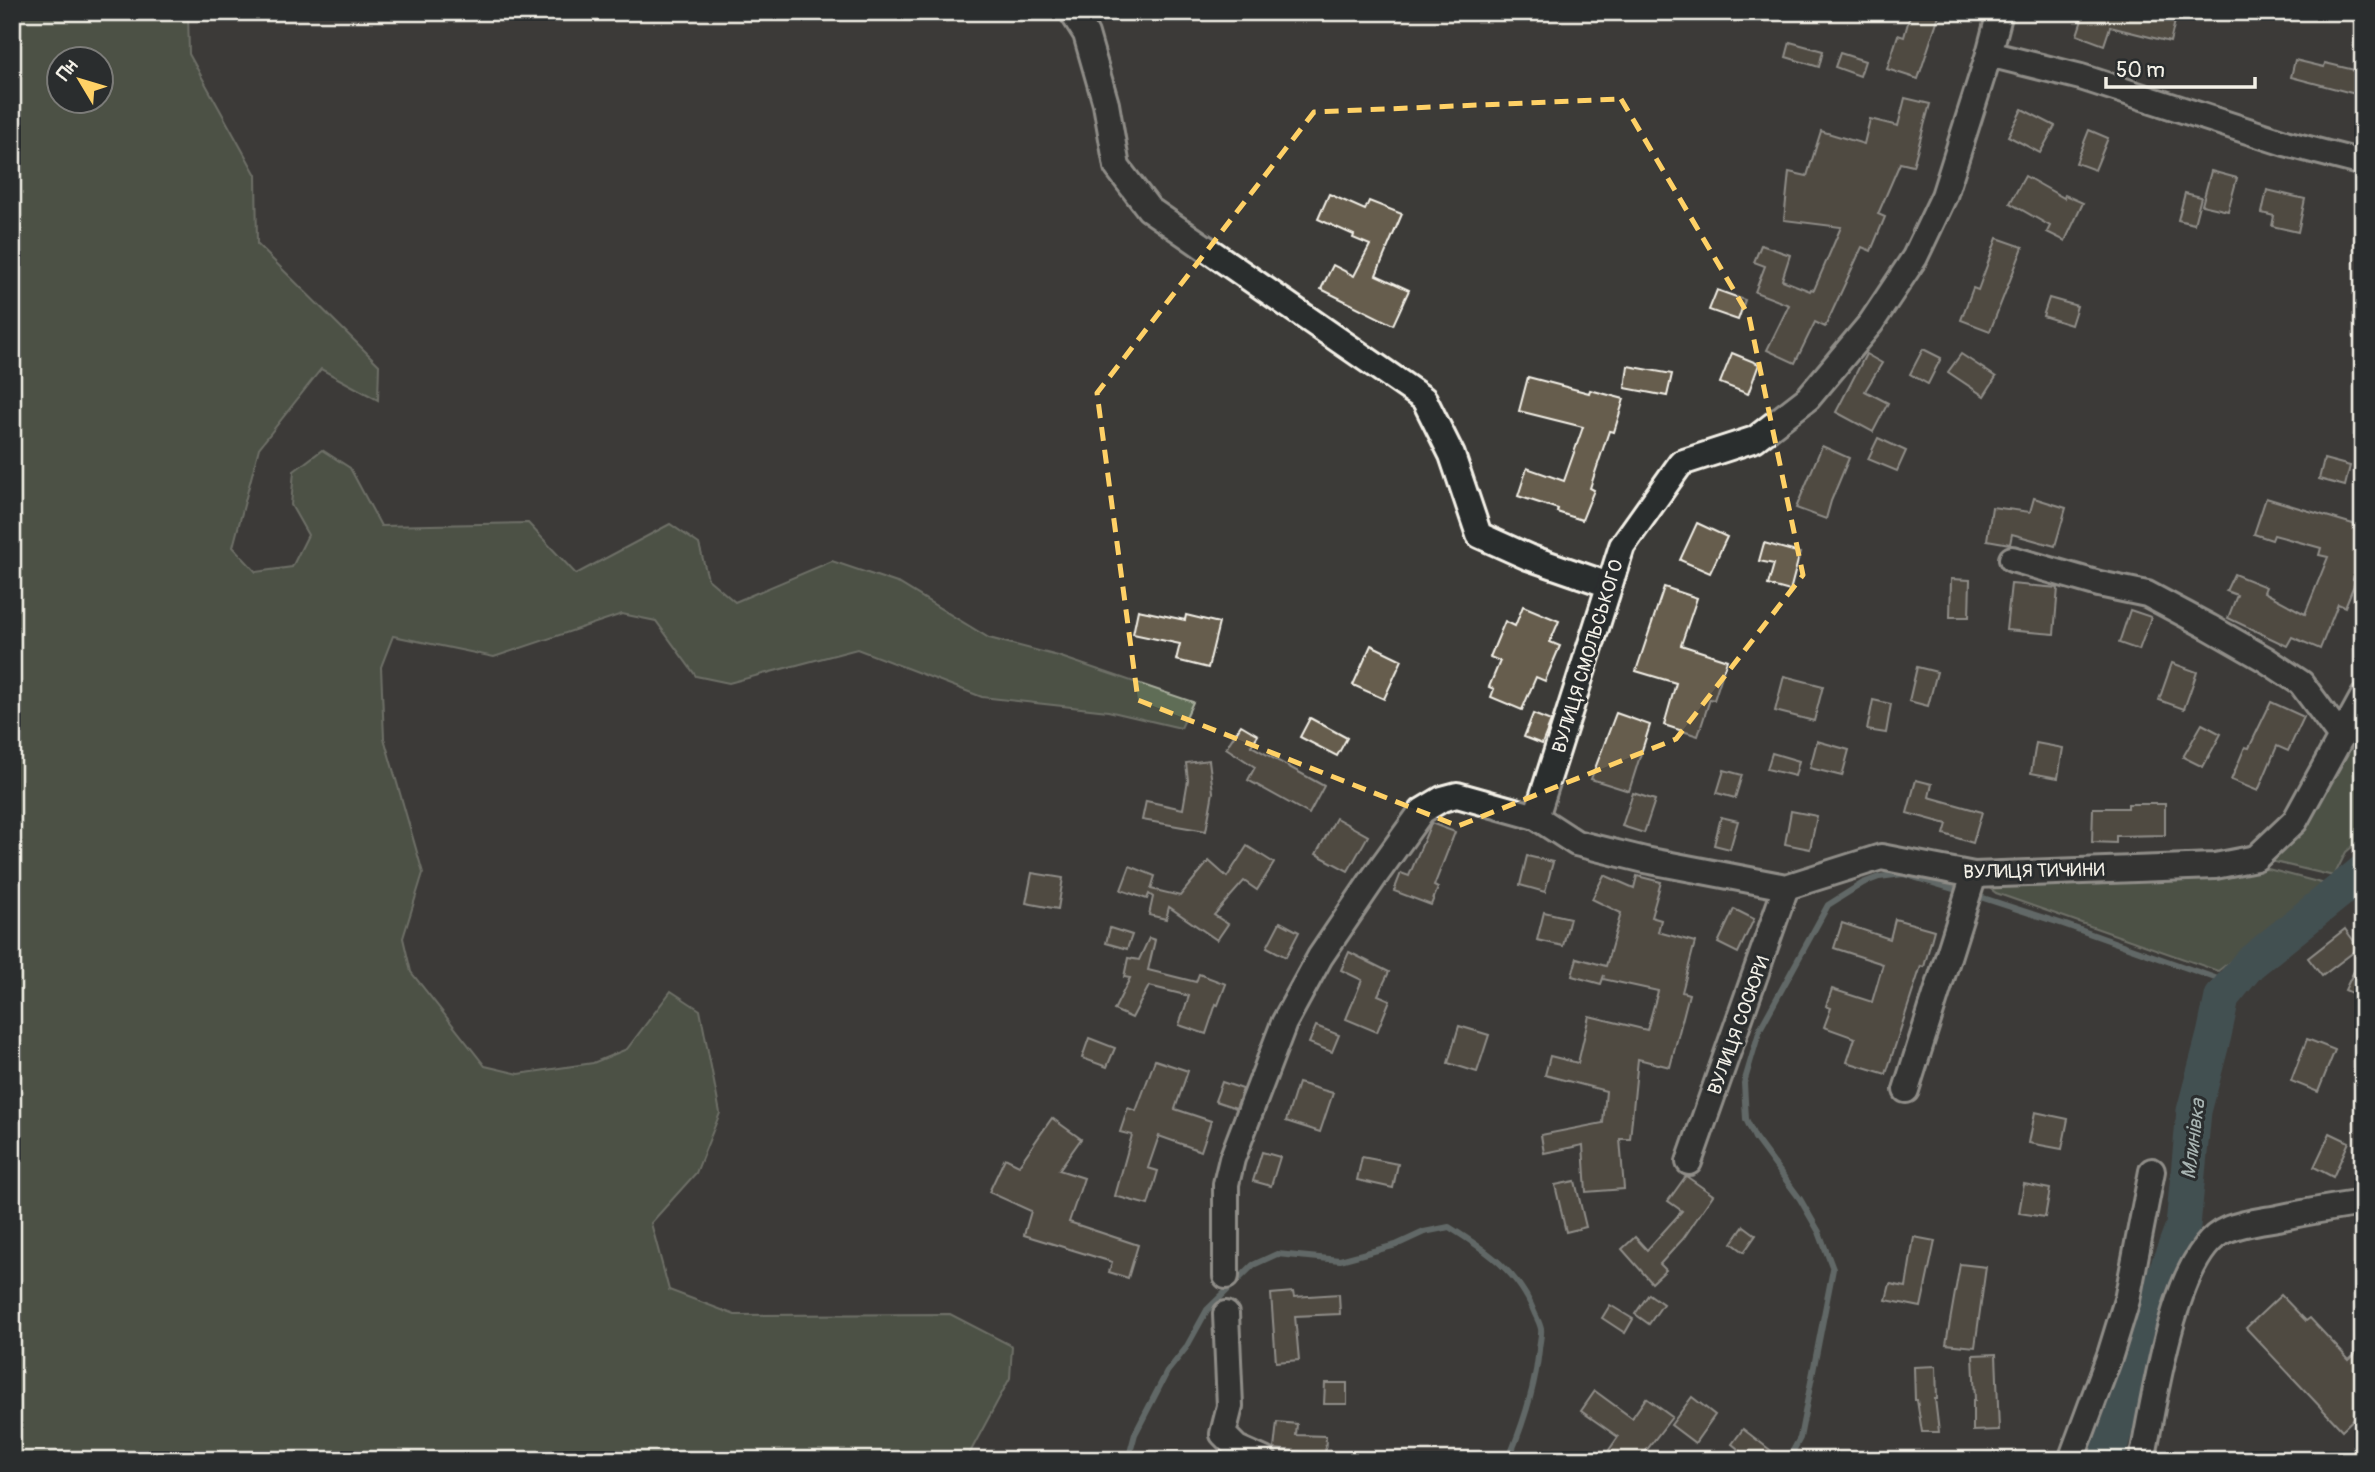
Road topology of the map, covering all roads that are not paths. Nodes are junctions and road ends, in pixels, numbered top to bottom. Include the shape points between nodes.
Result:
1 (1072, 12) edge
2 (2000, 12) edge
3 (1989, 54) junction
4 (2363, 163) edge
5 (2012, 559) dead end
6 (1609, 585) junction
7 (2363, 697) edge
8 (2341, 737) junction
9 (1536, 817) junction
10 (1972, 879) junction
11 (1786, 887) junction
12 (1906, 1090) dead end
13 (1689, 1162) dead end
14 (2152, 1171) dead end
15 (2363, 1203) edge
16 (1226, 1276) dead end
17 (1226, 1314) dead end
18 (1264, 1460) edge
19 (2071, 1460) edge
20 (2142, 1460) edge

1 - 6 street via 1086,34 1106,104 1117,167 1149,209 1424,399 1452,455 1479,535
2 - 3 street, ВУЛИЦЯ СМОЛЬСЬКОГО
3 - 4 street via 2081,77
3 - 6 street, ВУЛИЦЯ СМОЛЬСЬКОГО via 1944,196 1915,257 1871,323 1808,398 1755,439 1681,463 1622,545
5 - 8 street via 2147,594 2178,610 2301,683
6 - 9 street, ВУЛИЦЯ СМОЛЬСЬКОГО
7 - 8 street
8 - 10 street, ВУЛИЦЯ ТИЧИНИ via 2295,821 2256,858 2215,866
9 - 11 street, ВУЛИЦЯ ТИЧИНИ via 1576,843
9 - 16 street, ВУЛИЦЯ ТИЧИНИ via 1457,795 1422,811 1320,957 1284,1023 1232,1159 1226,1184
10 - 11 street, ВУЛИЦЯ ТИЧИНИ via 1881,857
10 - 12 street
11 - 13 street, ВУЛИЦЯ СОСЮРИ
14 - 19 street via 2127,1300
15 - 20 street via 2251,1223 2210,1239 2192,1266 2173,1315
17 - 18 street via 1230,1406 1223,1434 1237,1448

